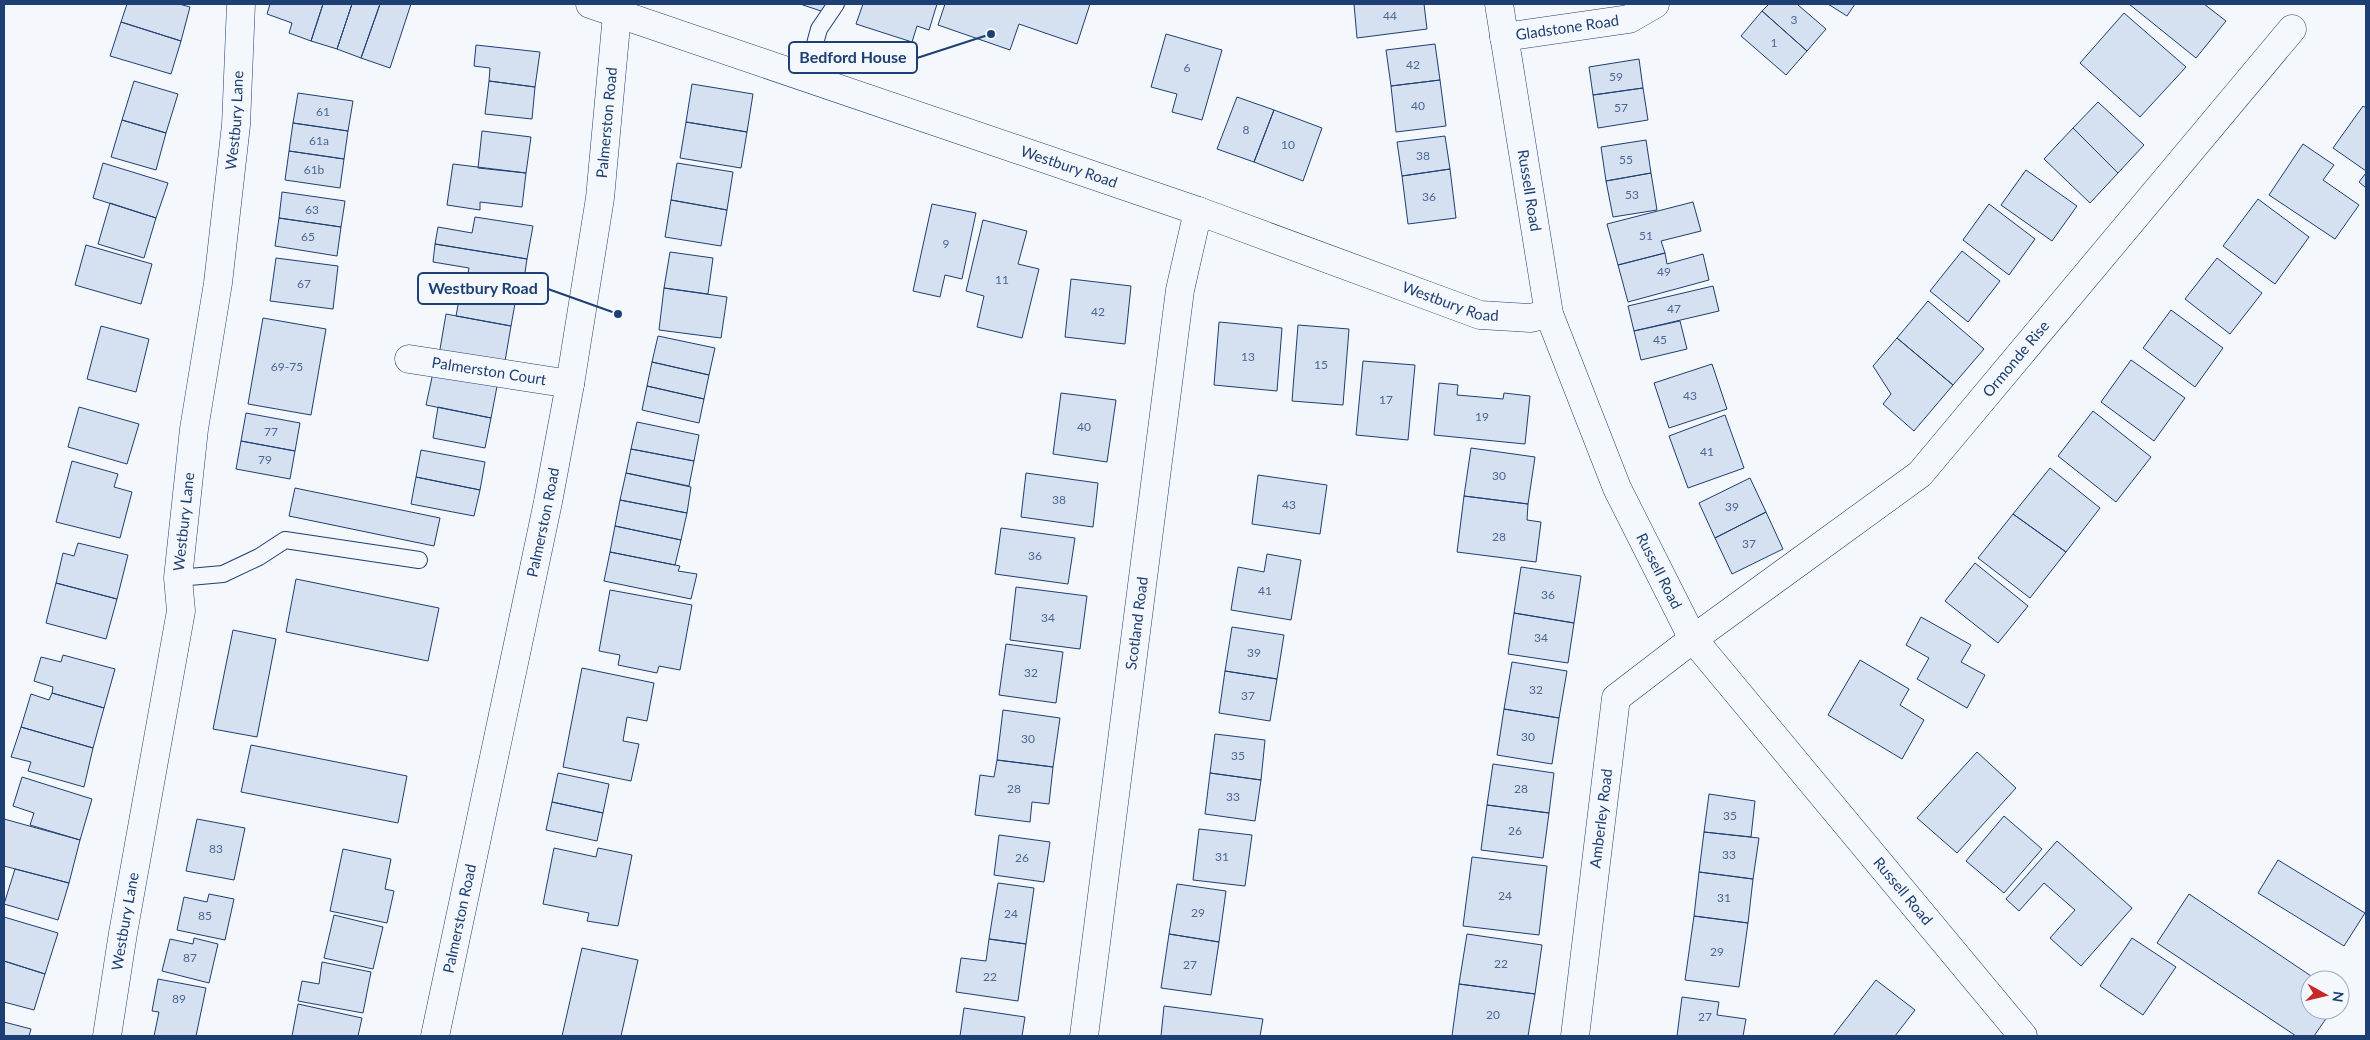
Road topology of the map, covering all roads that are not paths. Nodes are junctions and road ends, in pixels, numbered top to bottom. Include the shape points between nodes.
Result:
1 (241, 4) edge
2 (590, 4) edge
3 (836, 4) edge
4 (1499, 4) edge
5 (1655, 4) edge
6 (617, 8) edge
7 (2292, 29) dead end
8 (1504, 37) junction
9 (806, 77) junction
10 (1198, 211) junction
11 (1549, 314) junction
12 (409, 359) dead end
13 (570, 384) junction
14 (419, 560) dead end
15 (178, 578) junction
16 (1693, 639) junction
17 (107, 1036) edge
18 (435, 1036) edge
19 (1084, 1036) edge
20 (1575, 1036) edge
21 (2023, 1036) edge

1 - 15 street, Westbury Lane via 236,125 218,283 194,429
2 - 6 street, Westbury Road
3 - 9 lane via 820,29
4 - 8 street, Russell Road
5 - 8 street, Gladstone Road via 1629,19
6 - 9 street, Westbury Road
6 - 13 street, Palmerston Road via 600,198
7 - 16 street, Ormonde Rise via 1920,474
8 - 11 street, Russell Road
9 - 10 street, Westbury Road
10 - 11 street, Westbury Road via 1480,315 1530,318
10 - 19 street, Scotland Road via 1180,290
11 - 16 street, Russell Road via 1617,488
12 - 13 street, Palmerston Court
13 - 18 street, Palmerston Road
14 - 15 lane via 286,540 222,574
15 - 17 street, Westbury Lane via 181,611
16 - 20 street, Amberley Road via 1616,698
16 - 21 street, Russell Road

